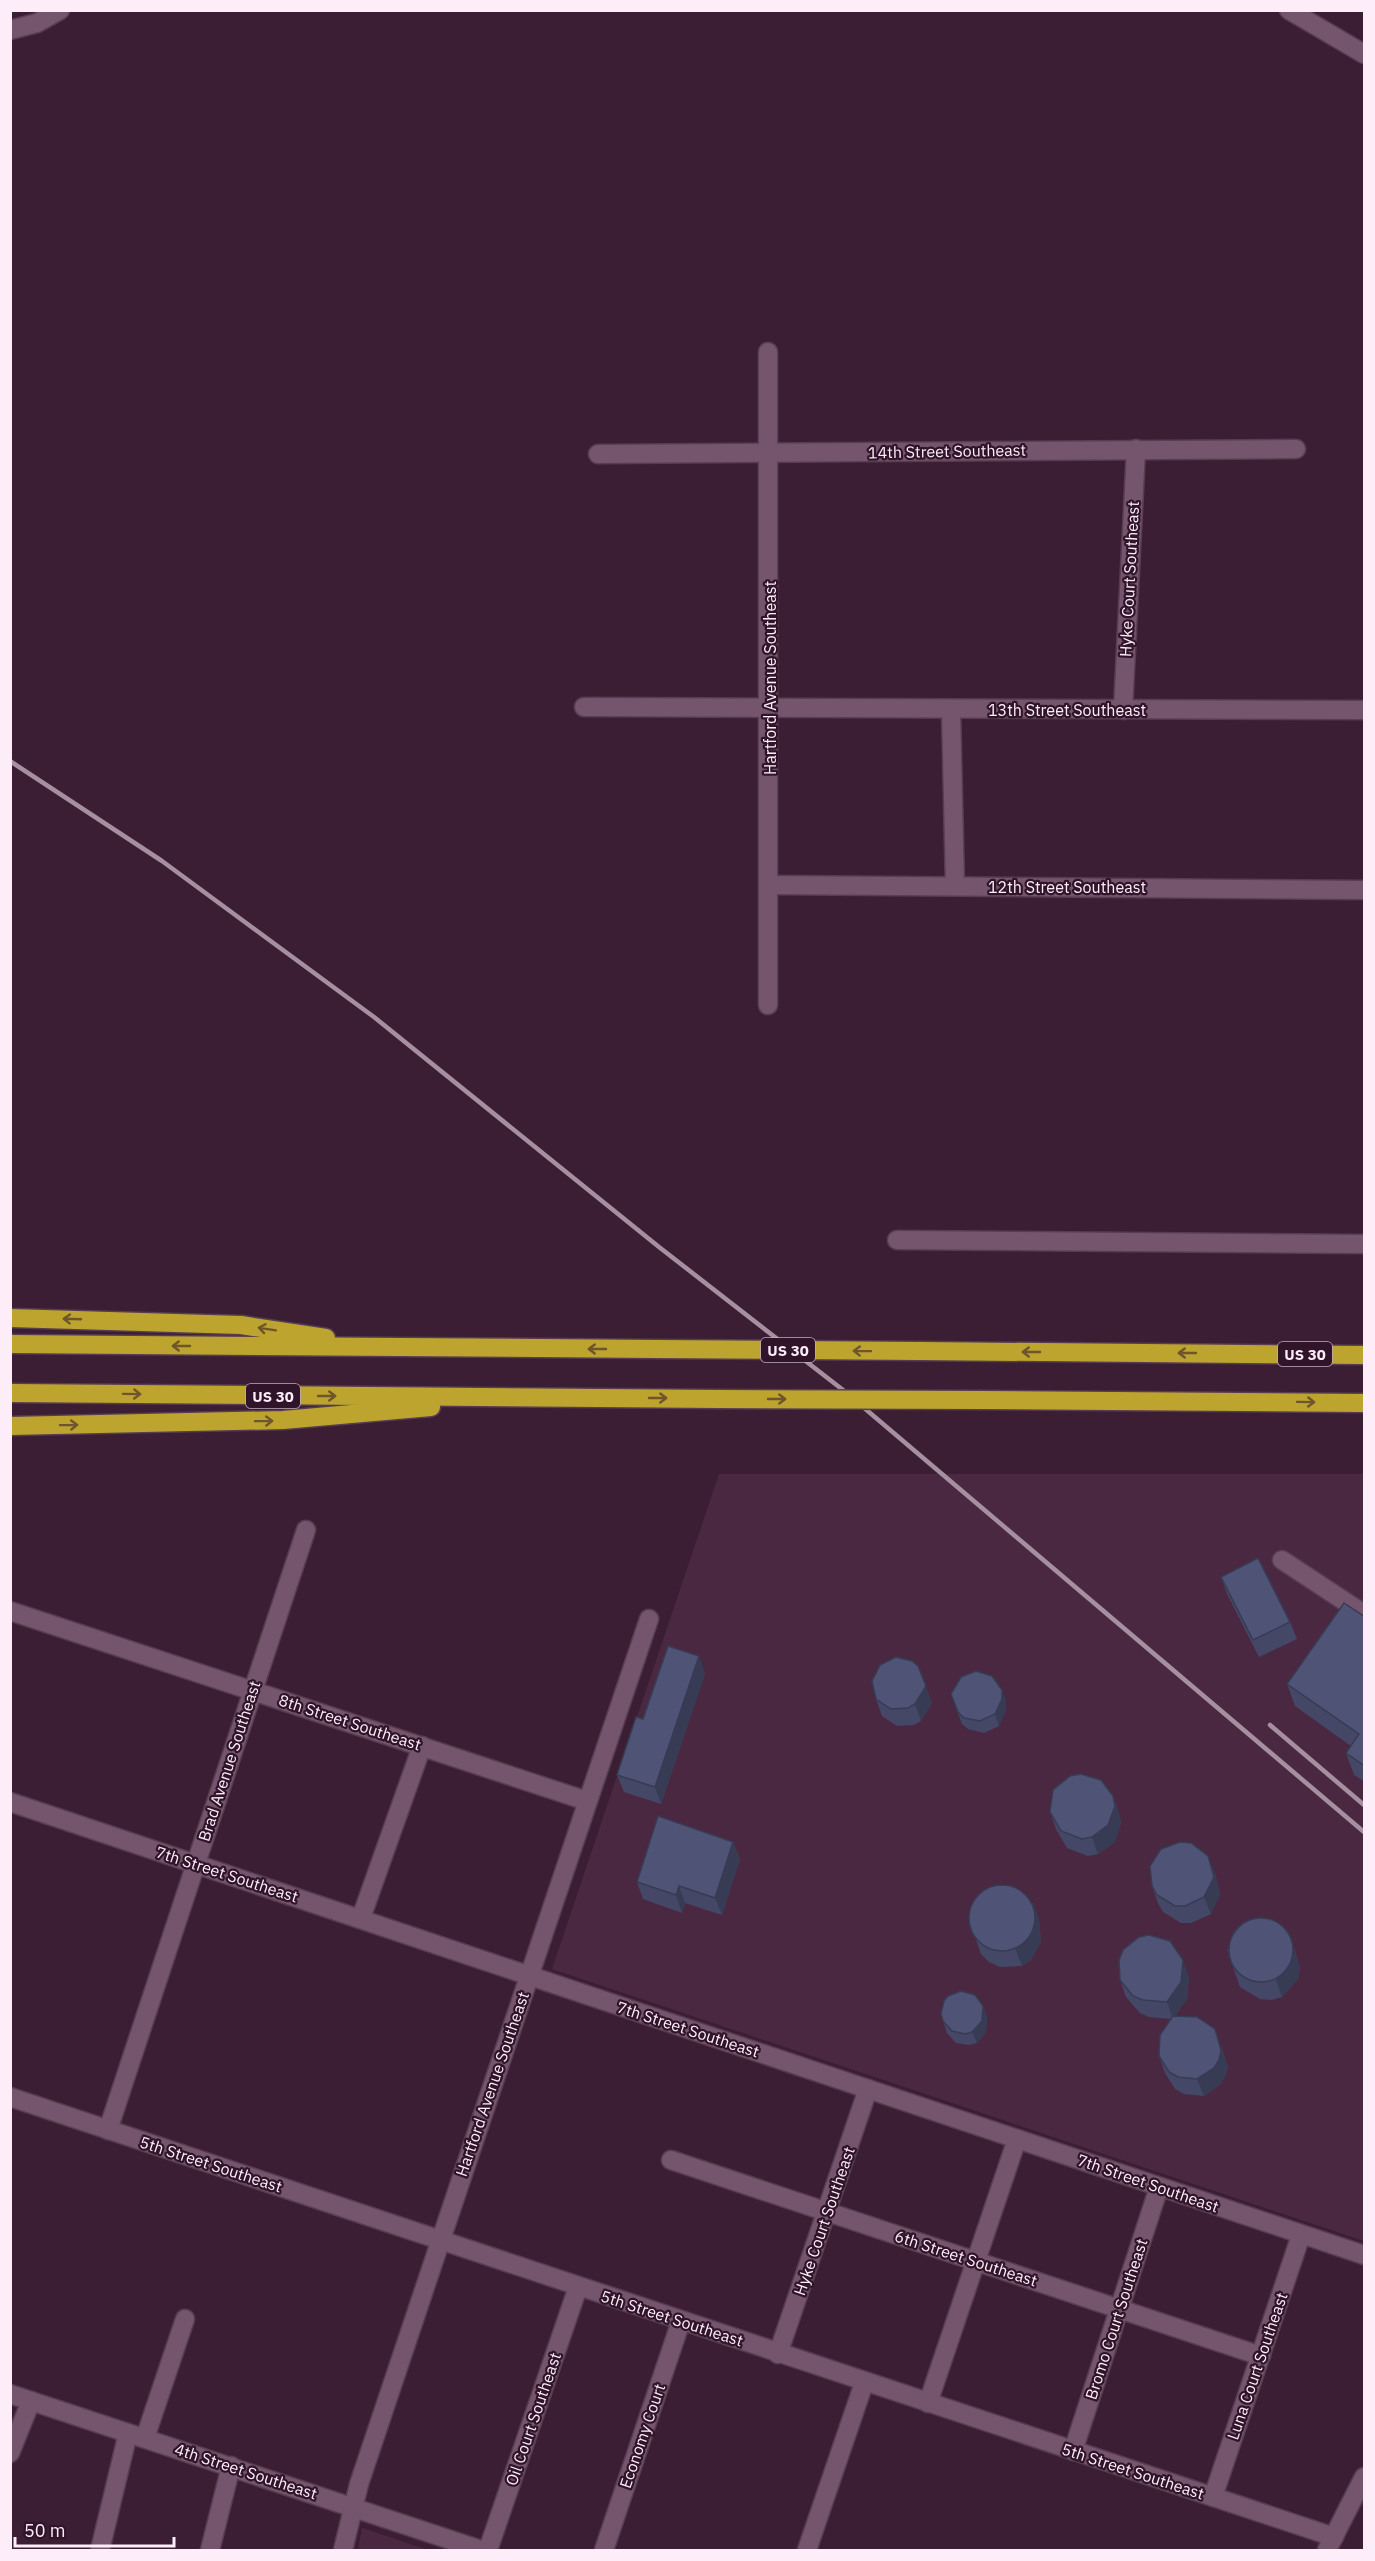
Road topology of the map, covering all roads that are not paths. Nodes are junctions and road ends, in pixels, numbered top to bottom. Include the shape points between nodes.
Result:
1 (60, 10) edge
2 (1289, 10) edge
3 (10, 30) edge
4 (1365, 54) edge
5 (768, 352) dead end
6 (1136, 448) junction
7 (1296, 449) dead end
8 (770, 453) junction
9 (598, 454) dead end
10 (584, 707) dead end
11 (770, 708) junction
12 (951, 710) junction
13 (1123, 710) junction
14 (1365, 710) edge
15 (769, 885) junction
16 (956, 886) junction
17 (1365, 890) edge
18 (768, 1005) dead end
19 (897, 1240) dead end
20 (1365, 1244) edge
21 (10, 1318) edge
22 (10, 1344) edge
23 (387, 1348) junction
24 (1365, 1355) edge
25 (10, 1393) edge
26 (536, 1398) junction
27 (1365, 1403) edge
28 (10, 1426) edge
29 (306, 1530) dead end
30 (1282, 1560) dead end
31 (10, 1611) edge
32 (1365, 1614) edge
33 (649, 1619) dead end
34 (253, 1690) junction
35 (422, 1746) junction
36 (587, 1801) junction
37 (10, 1802) edge
38 (196, 1863) junction
39 (361, 1918) junction
40 (529, 1976) junction
41 (868, 2089) junction
42 (10, 2097) edge
43 (108, 2130) junction
44 (1017, 2139) junction
45 (671, 2160) dead end
46 (1159, 2187) junction
47 (828, 2212) junction
48 (1301, 2235) junction
49 (439, 2241) junction
50 (1365, 2256) edge
51 (976, 2261) junction
52 (578, 2287) junction
53 (1119, 2309) junction
54 (185, 2319) dead end
55 (681, 2321) junction
56 (778, 2354) junction
57 (1261, 2356) junction
58 (864, 2383) junction
59 (10, 2394) edge
60 (31, 2401) junction
61 (928, 2403) junction
62 (136, 2435) junction
63 (1073, 2451) junction
64 (10, 2453) edge
65 (231, 2466) junction
66 (1365, 2477) edge
67 (1213, 2497) junction
68 (353, 2507) junction
69 (1330, 2544) edge
70 (100, 2550) edge
71 (210, 2550) edge
72 (343, 2550) edge
73 (481, 2550) edge
74 (489, 2550) edge
75 (604, 2550) edge
76 (807, 2550) edge

1 - 3 street via 37,23
2 - 4 street
5 - 8 street, Hartford Avenue Southeast
6 - 7 street, 14th Street Southeast
6 - 8 street, 14th Street Southeast
6 - 13 street, Hyke Court Southeast
8 - 9 street, 14th Street Southeast
8 - 11 street, Hartford Avenue Southeast
10 - 11 street, 13th Street Southeast
11 - 12 street, 13th Street Southeast
11 - 15 street, Hartford Avenue Southeast
12 - 13 street, 13th Street Southeast
12 - 16 street
13 - 14 street, 13th Street Southeast
15 - 16 street, 12th Street Southeast
15 - 18 street, Hartford Avenue Southeast
16 - 17 street, 12th Street Southeast
19 - 20 street
23 -> 21 highway via 241,1325
23 -> 22 highway, US 30
24 -> 23 highway, US 30, bridge
25 -> 26 highway, US 30
26 -> 27 highway, US 30, bridge
28 -> 26 highway via 283,1420
29 - 34 street, Brad Avenue Southeast
30 - 32 street
31 - 34 street, 8th Street Southeast
33 - 36 street, Hartford Avenue Southeast
34 - 35 street, 8th Street Southeast
34 - 38 street, Brad Avenue Southeast
35 - 36 street, 8th Street Southeast
35 - 39 street
36 - 40 street, Hartford Avenue Southeast
37 - 38 street, 7th Street Southeast
38 - 39 street, 7th Street Southeast
38 - 43 street, Brad Avenue Southeast
39 - 40 street, 7th Street Southeast
40 - 41 street, 7th Street Southeast
40 - 49 street, Hartford Avenue Southeast
41 - 44 street, 7th Street Southeast
41 - 47 street, Hyke Court Southeast
42 - 43 street, 5th Street Southeast
43 - 49 street, 5th Street Southeast
44 - 46 street, 7th Street Southeast
44 - 51 street
45 - 47 street, 6th Street Southeast
46 - 48 street, 7th Street Southeast
46 - 53 street, Bromo Court Southeast
47 - 51 street, 6th Street Southeast
47 - 56 street, Hyke Court Southeast
48 - 50 street, 7th Street Southeast
48 - 57 street, Luna Court Southeast
49 - 52 street, 5th Street Southeast
49 - 68 street, Hartford Avenue Southeast
51 - 53 street, 6th Street Southeast
51 - 61 street
52 - 55 street, 5th Street Southeast
52 - 74 street, Oil Court Southeast
53 - 57 street, 6th Street Southeast
53 - 63 street, Bromo Court Southeast
54 - 62 street
55 - 56 street, 5th Street Southeast
55 - 75 street, Economy Court
56 - 58 street, 5th Street Southeast
57 - 67 street, Luna Court Southeast
58 - 61 street, 5th Street Southeast
58 - 76 street
59 - 60 street, 4th Street Southeast
60 - 62 street, 4th Street Southeast
60 - 64 street
61 - 63 street, 5th Street Southeast
62 - 65 street, 4th Street Southeast
62 - 70 street
63 - 67 street, 5th Street Southeast
65 - 68 street, 4th Street Southeast
65 - 71 street
66 - 69 street
67 - 69 street, 5th Street Southeast
68 - 72 street, Hartford Avenue Southeast
68 - 73 street, 4th Street Southeast

